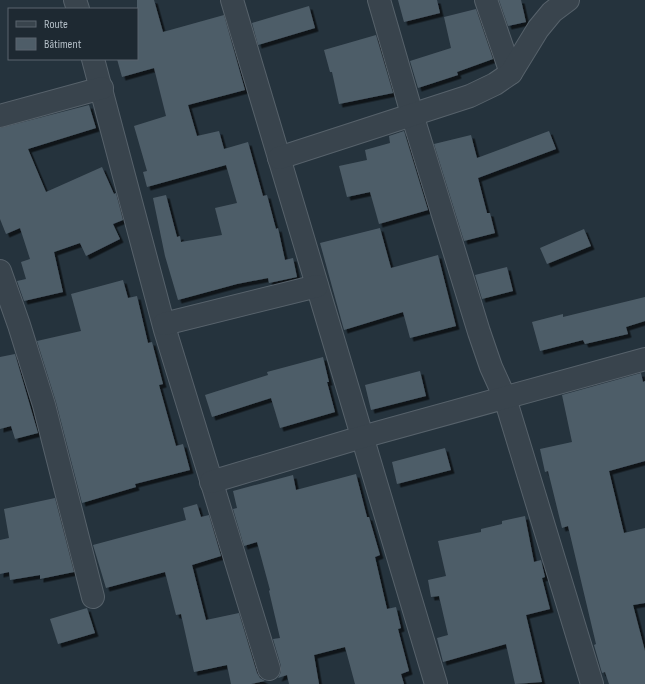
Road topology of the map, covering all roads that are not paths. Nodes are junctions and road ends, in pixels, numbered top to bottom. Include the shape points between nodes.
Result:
1 (232, 0) edge
2 (379, 0) edge
3 (486, 0) edge
4 (568, 0) edge
5 (93, 60) edge
6 (511, 73) junction
7 (102, 88) junction
8 (412, 114) junction
9 (0, 116) edge
10 (279, 158) junction
11 (0, 271) edge
12 (317, 286) junction
13 (164, 324) junction
14 (645, 359) edge
15 (505, 398) junction
16 (362, 437) junction
17 (211, 482) junction
18 (93, 597) dead end
19 (269, 669) dead end
20 (436, 684) edge
21 (592, 684) edge

1 - 10 street
2 - 8 street
3 - 6 street
4 - 6 street via 552,12 538,29
5 - 7 street
6 - 8 street via 470,96
7 - 9 street
7 - 13 street
8 - 10 street
8 - 15 street via 479,332
10 - 12 street
11 - 18 street via 44,405
12 - 13 street
12 - 16 street
13 - 17 street
14 - 15 street
15 - 16 street
15 - 21 street
16 - 17 street
16 - 20 street
17 - 19 street

